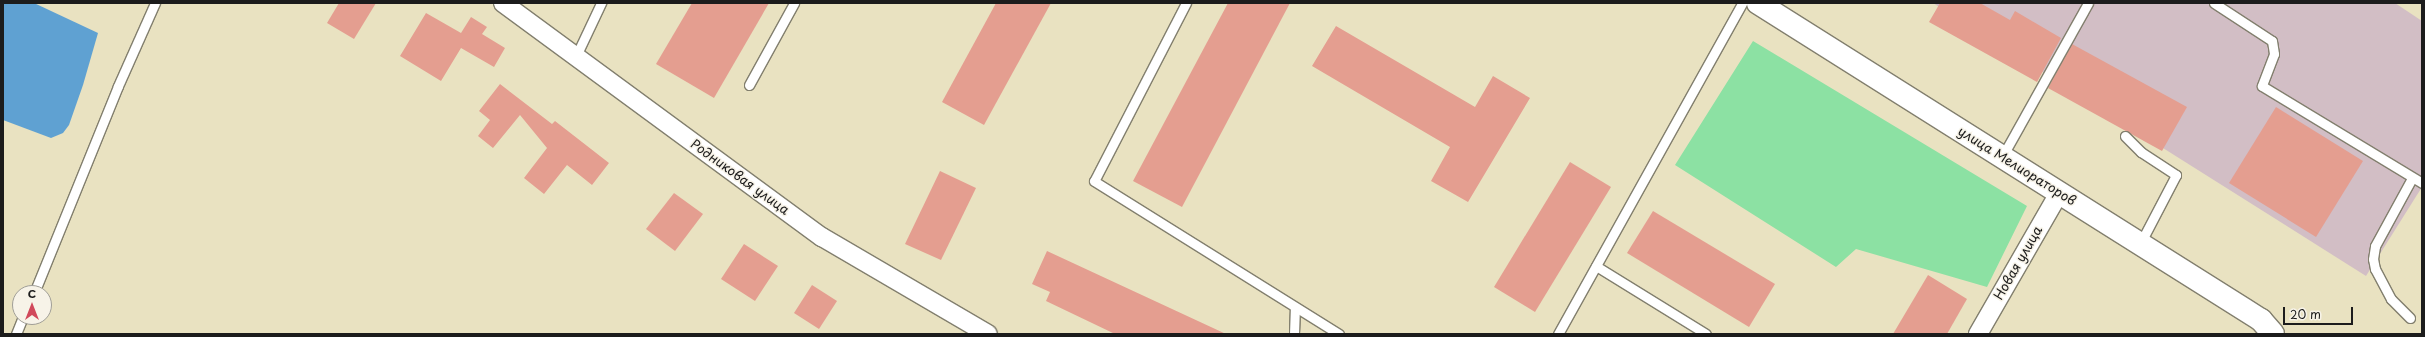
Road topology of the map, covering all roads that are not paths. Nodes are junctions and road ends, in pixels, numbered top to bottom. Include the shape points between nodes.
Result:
1 (155, 3) edge
2 (503, 3) edge
3 (601, 3) edge
4 (794, 3) edge
5 (1186, 3) edge
6 (1742, 3) edge
7 (1758, 3) edge
8 (2088, 3) edge
9 (2214, 3) edge
10 (576, 56) junction
11 (749, 85) dead end
12 (2125, 136) dead end
13 (2002, 157) junction
14 (2412, 178) junction
15 (2422, 184) edge
16 (2059, 193) junction
17 (2140, 244) junction
18 (1596, 266) junction
19 (37, 285) edge
20 (1295, 307) junction
21 (2410, 318) dead end
22 (988, 334) edge
23 (1294, 334) edge
24 (1339, 334) edge
25 (1558, 334) edge
26 (1706, 334) edge
27 (1978, 334) edge
28 (2273, 334) edge

1 - 19 lane via 118,86
2 - 10 street, Родниковая улица
3 - 10 lane
4 - 11 lane
5 - 20 lane via 1094,181
6 - 18 lane
7 - 13 street, улица Мелиораторов
8 - 13 lane
9 - 14 lane via 2272,41 2274,54 2262,86
10 - 22 street, Родниковая улица via 822,237
12 - 17 lane via 2141,152 2176,175
13 - 16 street, улица Мелиораторов
14 - 15 lane
14 - 21 lane via 2375,246 2373,259 2375,269 2391,299
16 - 17 street, улица Мелиораторов
16 - 27 street, Новая улица
17 - 28 street, улица Мелиораторов via 2261,320
18 - 25 lane
18 - 26 lane
20 - 23 lane
20 - 24 lane

